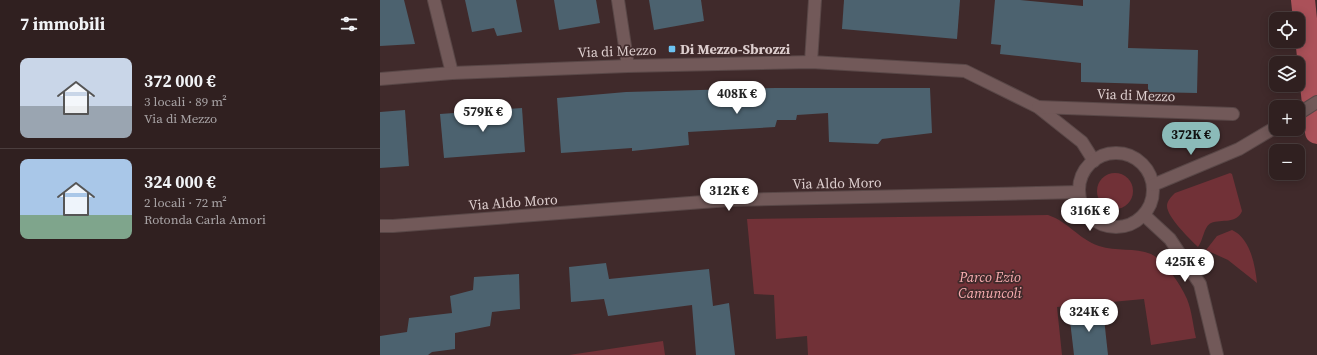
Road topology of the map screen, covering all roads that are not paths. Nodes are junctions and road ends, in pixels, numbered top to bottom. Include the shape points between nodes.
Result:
1 (434, 0) edge
2 (618, 0) edge
3 (816, 0) edge
4 (811, 62) junction
5 (628, 66) junction
6 (452, 73) junction
7 (380, 79) edge
8 (1317, 102) edge
9 (1038, 107) junction
10 (1305, 110) edge
11 (1233, 114) dead end
12 (1269, 131) edge
13 (1094, 161) junction
14 (1153, 185) junction
15 (1079, 192) junction
16 (1144, 215) junction
17 (380, 226) edge
18 (1217, 355) edge

1 - 6 street
2 - 5 street
3 - 4 street
4 - 5 street, Via di Mezzo
4 - 9 street, Via di Mezzo via 965,71
5 - 6 street, Via di Mezzo
6 - 7 street, Via di Mezzo
8 - 10 street
9 - 11 street, Via di Mezzo
9 - 13 street, Via di Mezzo via 1082,142
12 - 14 street via 1239,149
13 - 14 street via 1115,154 1136,159 1150,175
13 - 15 street via 1086,169
14 - 16 street via 1150,206
15 - 16 street via 1088,215 1098,223 1122,227 1134,223
15 - 17 street, Via Aldo Moro via 729,200
16 - 18 street via 1170,239 1200,284

